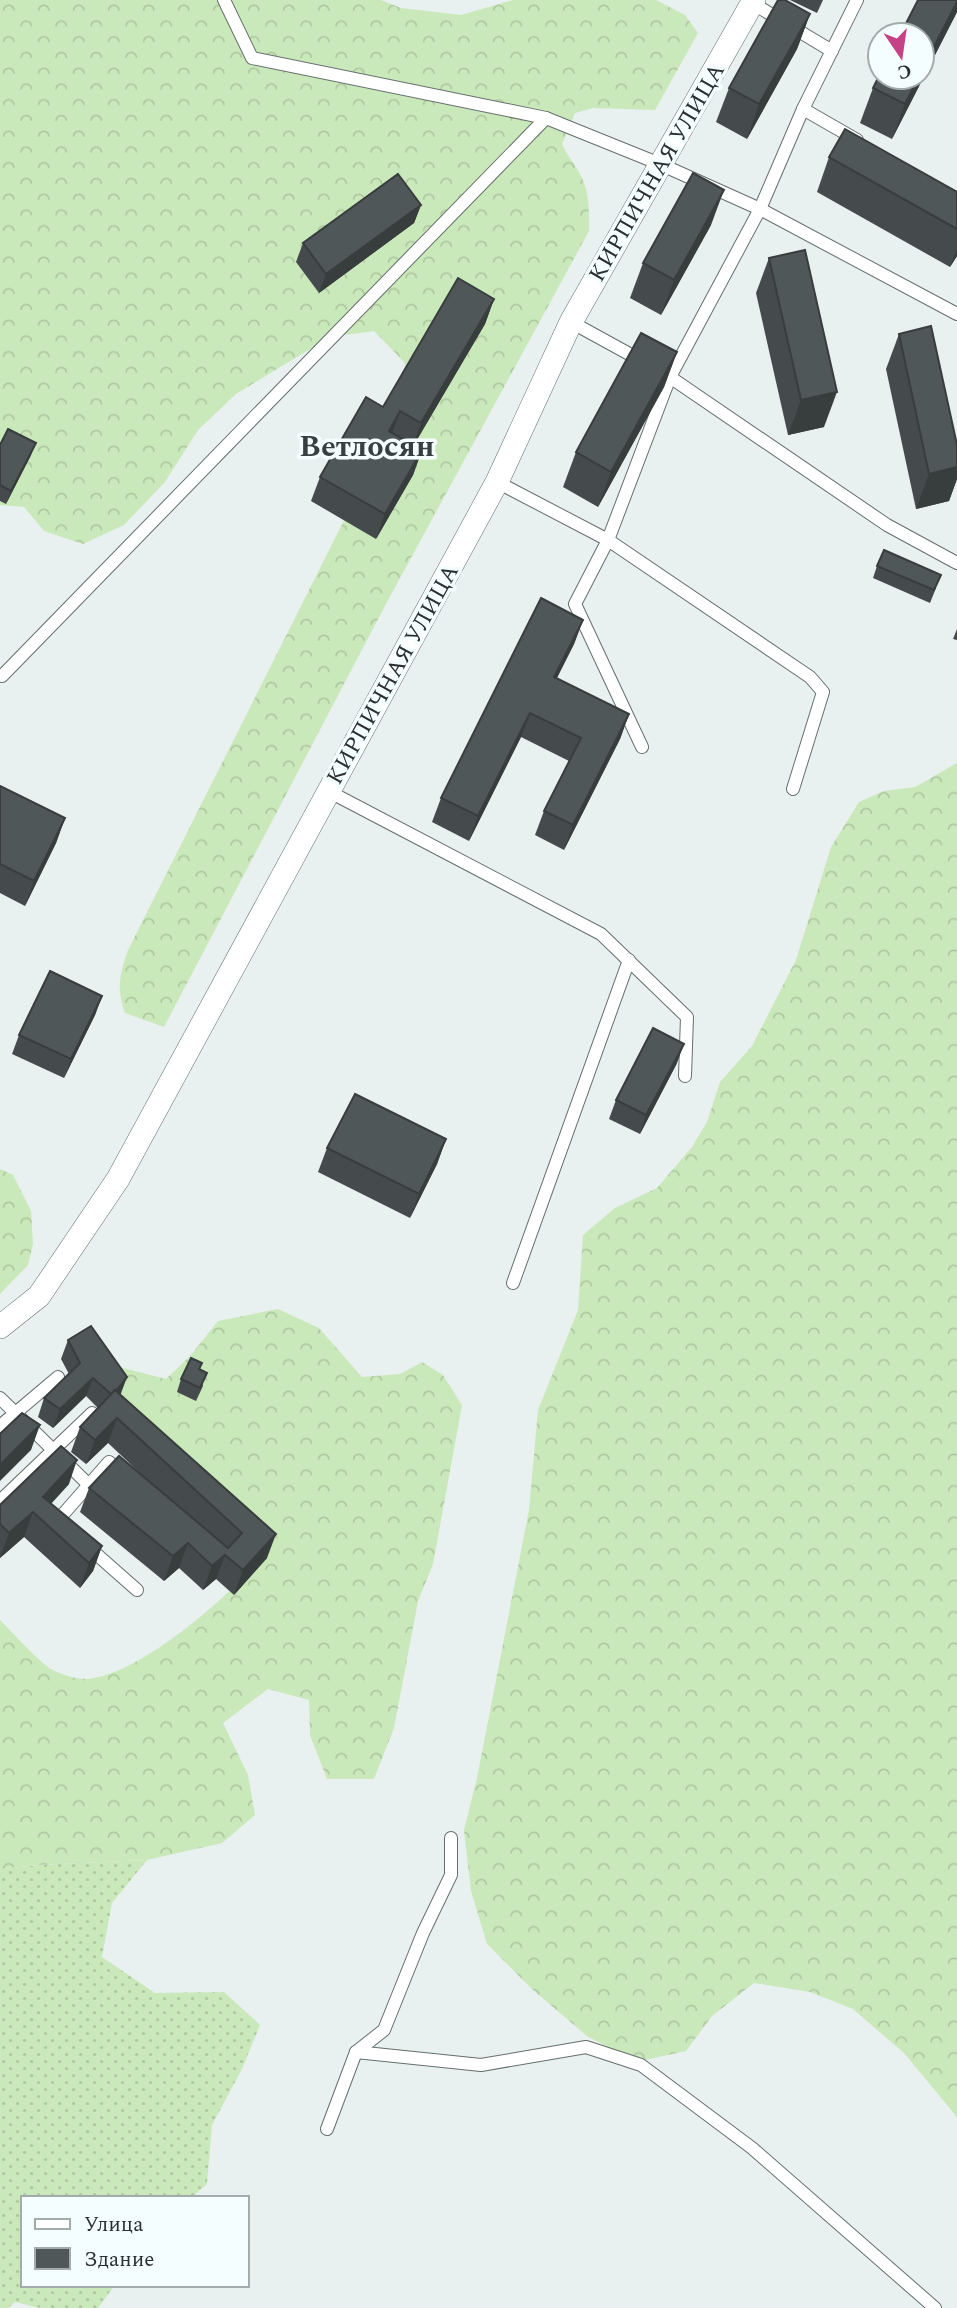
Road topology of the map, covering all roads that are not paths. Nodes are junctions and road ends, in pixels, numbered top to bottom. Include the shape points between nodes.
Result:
1 (224, 0) edge
2 (857, 0) edge
3 (753, 2) edge
4 (832, 51) junction
5 (803, 109) junction
6 (546, 118) junction
7 (874, 150) edge
8 (660, 164) junction
9 (760, 209) junction
10 (957, 314) edge
11 (571, 321) junction
12 (670, 377) junction
13 (497, 482) junction
14 (608, 540) junction
15 (957, 563) edge
16 (2, 676) dead end
17 (642, 747) dead end
18 (793, 789) dead end
19 (328, 791) junction
20 (629, 960) junction
21 (685, 1076) dead end
22 (513, 1283) dead end
23 (0, 1326) edge
24 (58, 1377) dead end
25 (0, 1398) edge
26 (14, 1412) junction
27 (92, 1413) edge
28 (0, 1426) edge
29 (53, 1449) junction
30 (129, 1480) edge
31 (89, 1484) junction
32 (0, 1501) edge
33 (137, 1590) dead end
34 (451, 1838) dead end
35 (356, 2052) junction
36 (327, 2129) dead end
37 (935, 2308) edge

1 - 6 lane via 252,58
2 - 4 lane
3 - 4 lane
3 - 8 street, КИРПИЧНАЯ УЛИЦА
4 - 5 lane
5 - 7 lane
5 - 9 lane
6 - 8 lane
6 - 16 lane
8 - 9 lane
8 - 11 street, КИРПИЧНАЯ УЛИЦА
9 - 10 lane
9 - 12 lane
11 - 12 lane
11 - 13 street, КИРПИЧНАЯ УЛИЦА
12 - 14 lane
12 - 15 lane via 887,526
13 - 14 lane
13 - 19 street, КИРПИЧНАЯ УЛИЦА
14 - 17 lane via 575,604
14 - 18 lane via 810,677 822,692
19 - 20 lane via 601,934
19 - 23 street, КИРПИЧНАЯ УЛИЦА via 118,1179 39,1296
20 - 21 lane via 687,1017
20 - 22 lane
24 - 26 lane
25 - 26 lane
26 - 28 lane
26 - 29 lane
27 - 29 lane
29 - 31 lane
29 - 32 lane
30 - 31 lane via 109,1462
31 - 33 lane via 58,1520
34 - 35 lane via 451,1875 384,2030
35 - 36 lane
35 - 37 lane via 481,2065 586,2047 640,2065 752,2148

